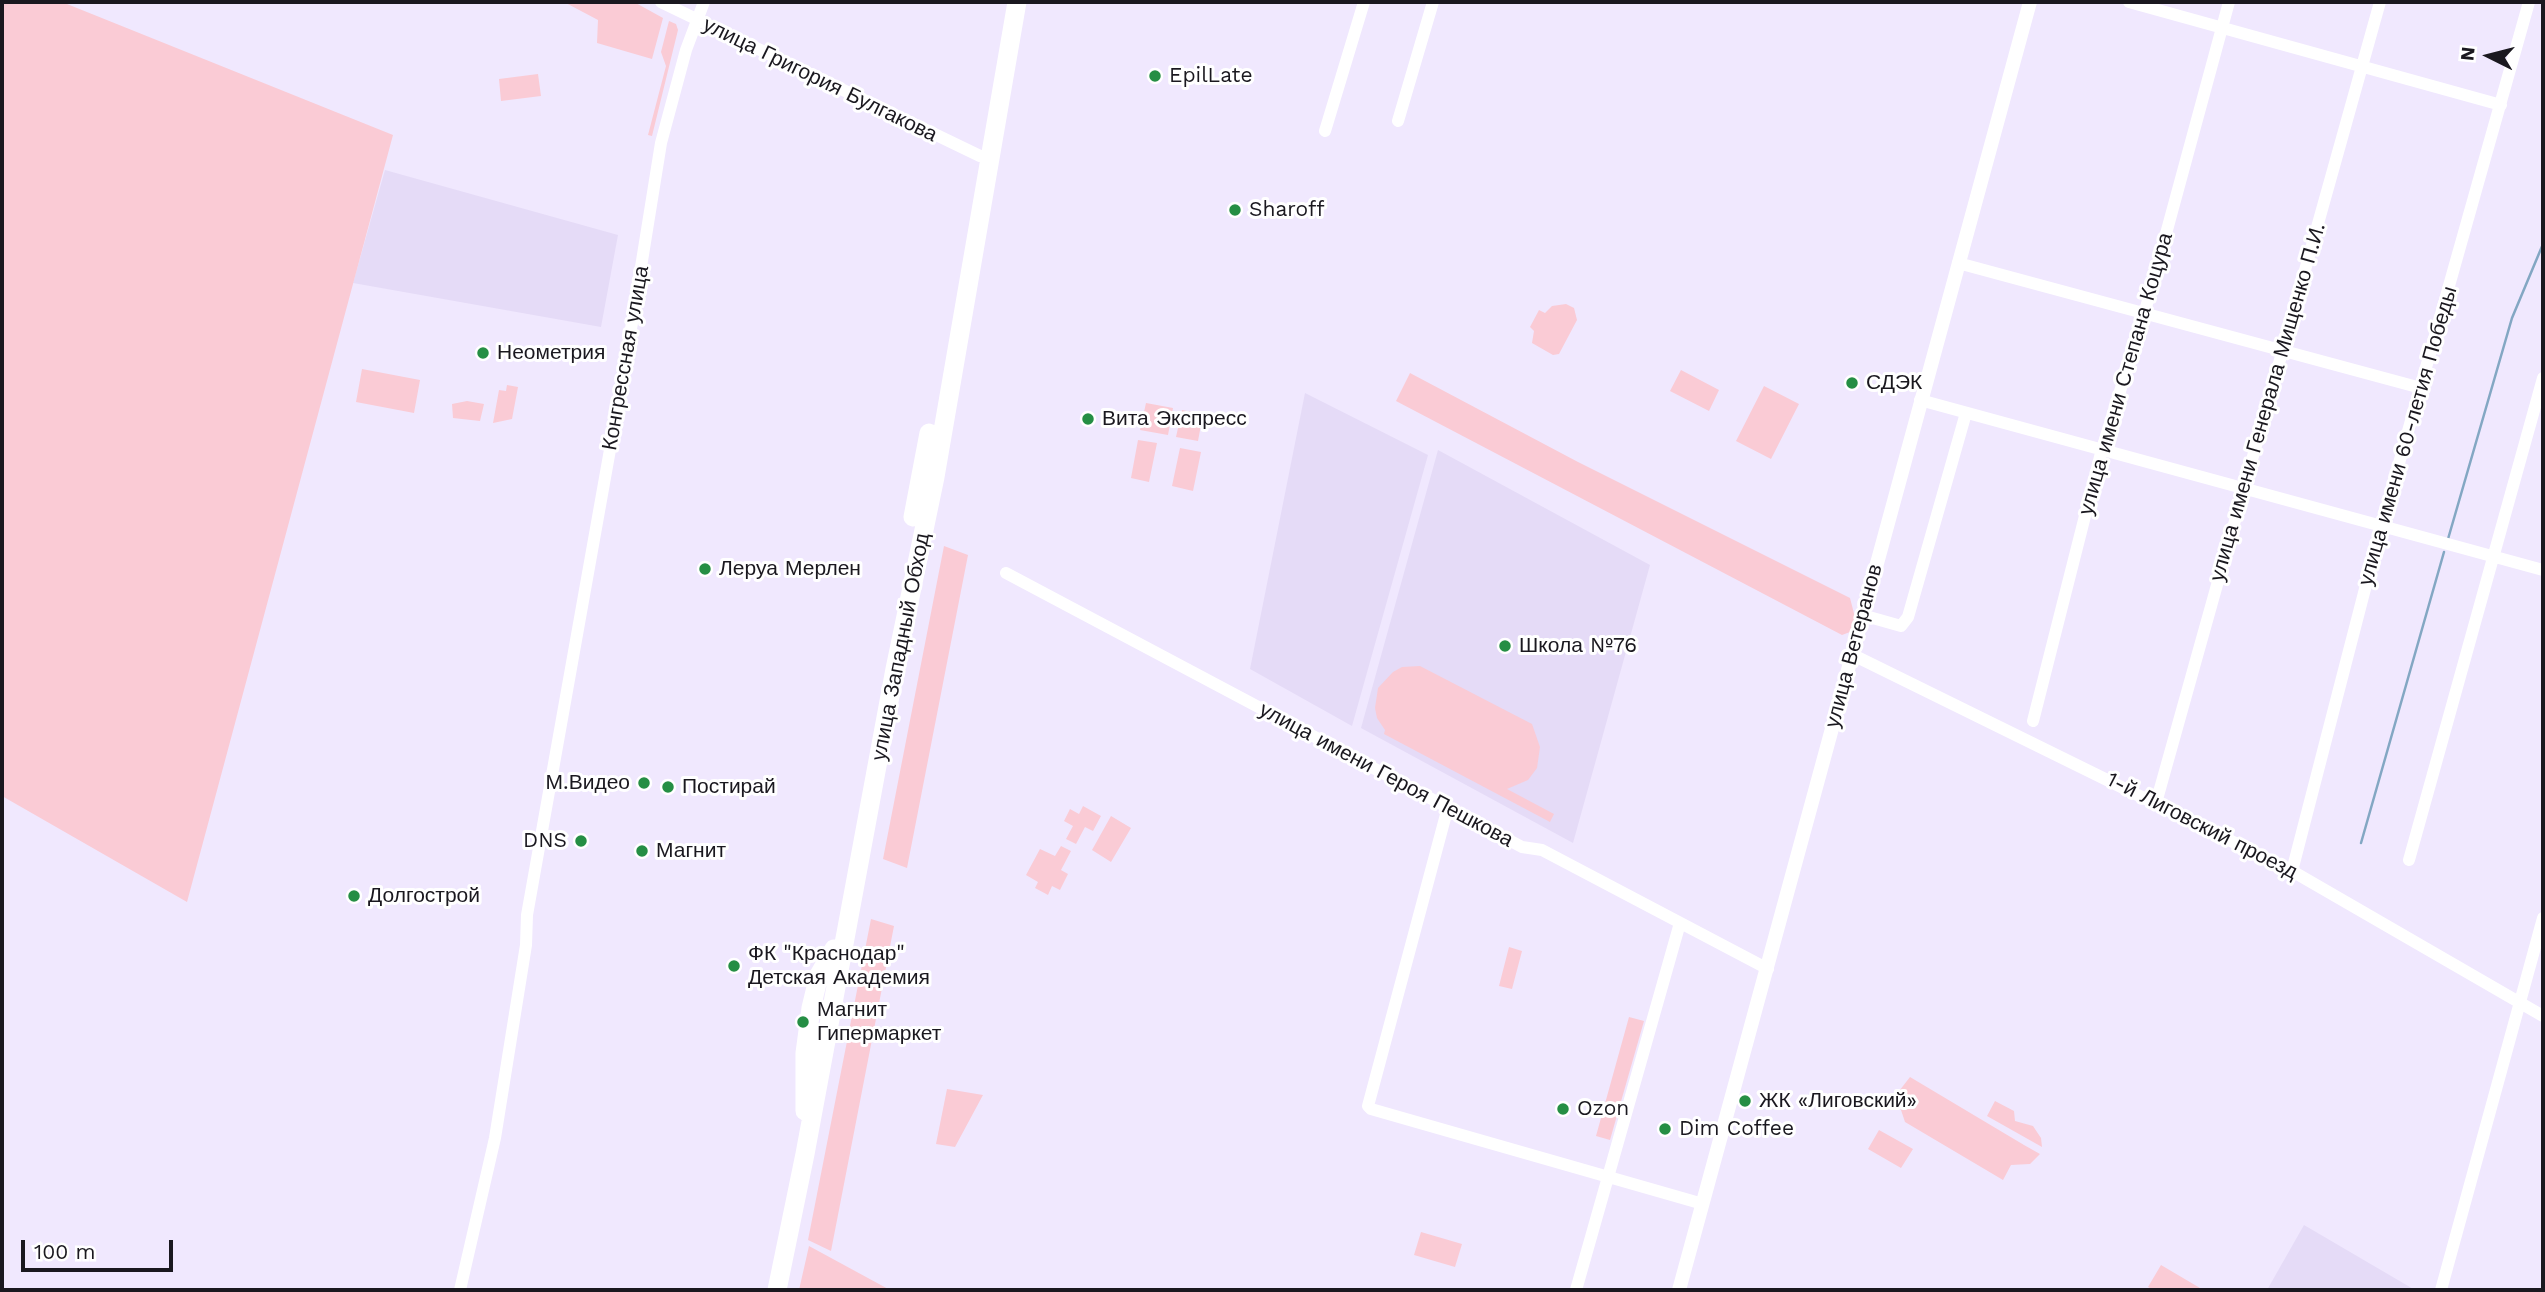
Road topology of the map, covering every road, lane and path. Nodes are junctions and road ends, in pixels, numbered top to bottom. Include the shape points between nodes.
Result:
1 (661, 2) edge
2 (704, 2) edge
3 (1009, 2) edge
4 (1017, 2) edge
5 (1364, 2) edge
6 (1433, 2) edge
7 (2032, 2) edge
8 (2129, 2) edge
9 (2229, 2) edge
10 (2380, 2) edge
11 (2529, 2) edge
12 (696, 20) junction
13 (2222, 28) junction
14 (2362, 67) junction
15 (2501, 104) junction
16 (1398, 121) dead end
17 (1325, 131) dead end
18 (980, 156) junction
19 (1960, 263) junction
20 (2145, 311) junction
21 (2283, 350) junction
22 (2543, 378) edge
23 (2421, 388) junction
24 (1922, 400) junction
25 (1966, 413) junction
26 (2102, 449) junction
27 (2245, 488) junction
28 (2381, 527) junction
29 (2493, 556) junction
30 (2543, 570) edge
31 (1006, 573) dead end
32 (1865, 616) junction
33 (1854, 654) junction
34 (2033, 721) dead end
35 (2156, 803) junction
36 (1448, 807) junction
37 (2409, 860) dead end
38 (2292, 871) junction
39 (2543, 918) edge
40 (1679, 923) junction
41 (1768, 970) junction
42 (2519, 1002) junction
43 (2543, 1016) edge
44 (1609, 1177) junction
45 (1703, 1204) junction
46 (460, 1290) edge
47 (770, 1290) edge
48 (777, 1290) edge
49 (1576, 1290) edge
50 (1681, 1290) edge
51 (2441, 1290) edge

1 - 12 street, улица Григория Булгакова
2 - 12 street, Конгрессная улица
3 - 18 highway, улица Западный Обход
4 - 48 highway, улица Западный Обход via 935,477
5 - 17 street
6 - 16 street
7 - 19 street, улица Ветеранов
8 - 13 street
9 - 13 street, улица имени Степана Коцура
10 - 14 street, улица имени Генерала Мищенко П.И.
11 - 15 street, улица имени 60-летия Победы
12 - 18 street, улица Григория Булгакова
12 - 46 street, Конгрессная улица via 661,143 527,915 495,1138
13 - 14 street
13 - 20 street, улица имени Степана Коцура
14 - 15 street
14 - 21 street, улица имени Генерала Мищенко П.И.
15 - 23 street, улица имени 60-летия Победы
18 - 47 highway, улица Западный Обход
19 - 20 street
19 - 24 street, улица Ветеранов
20 - 21 street
20 - 26 street, улица имени Степана Коцура
21 - 23 street
21 - 27 street, улица имени Генерала Мищенко П.И.
22 - 29 street
23 - 28 street, улица имени 60-летия Победы
24 - 25 street
24 - 32 street, улица Ветеранов
25 - 26 street
25 - 32 street via 1908,617 1901,626
26 - 27 street
26 - 34 street, улица имени Степана Коцура
27 - 28 street
27 - 35 street, улица имени Генерала Мищенко П.И.
28 - 29 street
28 - 38 street, улица имени 60-летия Победы
29 - 30 street
29 - 37 street
31 - 36 street, улица имени Героя Пешкова
32 - 33 street, улица Ветеранов
33 - 35 street, 1-й Лиговский проезд
33 - 41 street, улица Ветеранов
33 - 50 street, улица Ветеранов
35 - 38 street, 1-й Лиговский проезд
36 - 40 street, улица имени Героя Пешкова via 1522,847 1542,850
36 - 44 street via 1368,1106
38 - 42 street, 1-й Лиговский проезд
39 - 42 street
40 - 41 street, улица имени Героя Пешкова
40 - 44 street
41 - 45 street, улица Ветеранов
42 - 43 street, 1-й Лиговский проезд
42 - 51 street
44 - 45 street
44 - 49 street
45 - 50 street, улица Ветеранов

